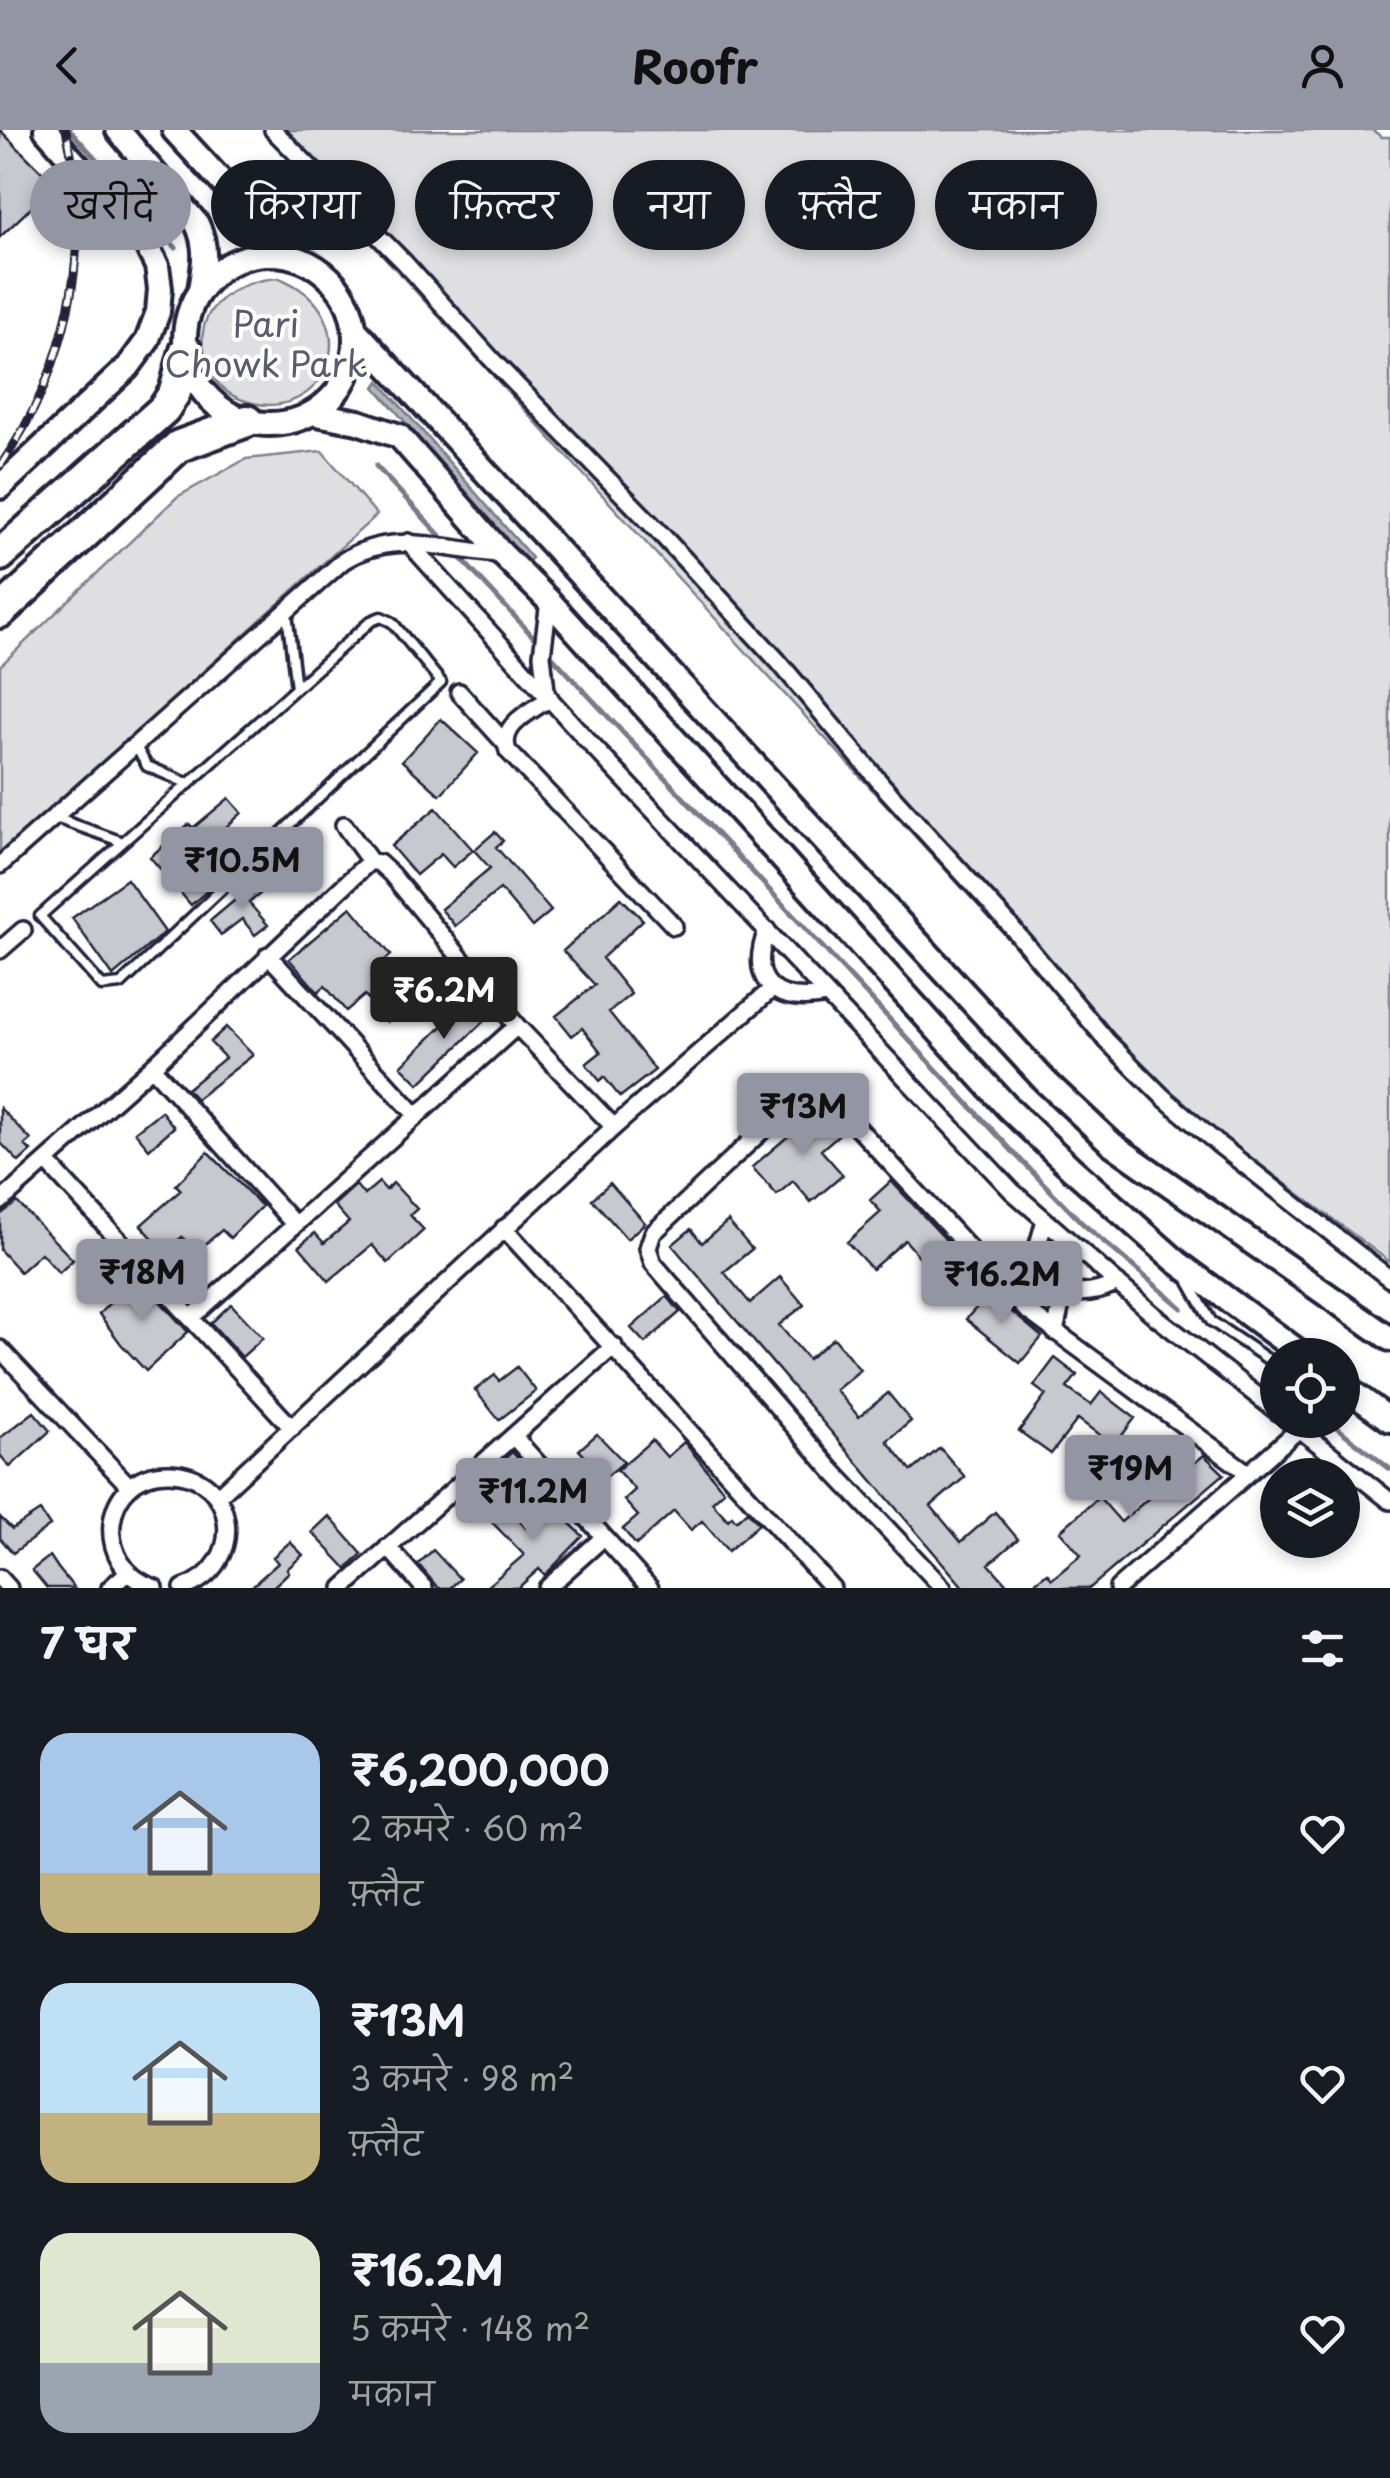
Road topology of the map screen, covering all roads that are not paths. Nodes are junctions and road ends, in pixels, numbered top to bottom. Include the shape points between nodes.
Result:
1 (46, 130) edge
2 (118, 130) edge
3 (174, 130) edge
4 (273, 130) edge
5 (289, 256) junction
6 (200, 290) junction
7 (356, 331) junction
8 (186, 351) junction
9 (312, 414) junction
10 (247, 421) junction
11 (0, 486) edge
12 (408, 542) junction
13 (502, 554) junction
14 (0, 555) edge
15 (550, 602) junction
16 (287, 611) junction
17 (0, 612) edge
18 (296, 688) junction
19 (459, 692) dead end
20 (548, 696) junction
21 (505, 743) junction
22 (135, 745) junction
23 (189, 784) junction
24 (54, 817) junction
25 (344, 825) dead end
26 (123, 842) junction
27 (370, 861) junction
28 (0, 865) edge
29 (674, 926) dead end
30 (23, 930) dead end
31 (767, 930) junction
32 (0, 950) edge
33 (268, 955) junction
34 (772, 989) junction
35 (828, 995) junction
36 (518, 1026) junction
37 (152, 1067) junction
38 (417, 1116) junction
39 (614, 1126) junction
40 (46, 1161) junction
41 (0, 1202) edge
42 (1045, 1220) junction
43 (295, 1225) junction
44 (504, 1228) junction
45 (1036, 1252) junction
46 (980, 1262) junction
47 (1178, 1262) junction
48 (1390, 1279) edge
49 (1118, 1283) junction
50 (1064, 1290) junction
51 (190, 1318) junction
52 (1055, 1332) junction
53 (1279, 1338) edge
54 (1390, 1340) edge
55 (614, 1346) junction
56 (0, 1349) edge
57 (1260, 1354) edge
58 (1260, 1397) edge
59 (1360, 1399) edge
60 (1390, 1420) edge
61 (292, 1428) junction
62 (513, 1436) junction
63 (1281, 1438) edge
64 (1311, 1438) edge
65 (1248, 1473) junction
66 (130, 1488) junction
67 (217, 1498) junction
68 (1390, 1501) edge
69 (604, 1538) junction
70 (388, 1547) junction
71 (127, 1572) junction
72 (0, 1578) edge
73 (212, 1582) edge
74 (9, 1588) edge
75 (110, 1588) edge
76 (155, 1588) edge
77 (183, 1588) edge
78 (342, 1588) edge
79 (424, 1588) edge
80 (547, 1588) edge
81 (650, 1588) edge
82 (832, 1588) edge
83 (943, 1588) edge
84 (1118, 1588) edge

1 - 11 main road via 145,242 157,266 158,312 128,367
2 - 6 main road via 198,224 206,252
3 - 5 main road
4 - 48 street via 660,532 1107,1041 1218,1144
5 - 6 main road via 239,260
5 - 7 main road via 335,282
6 - 8 main road via 185,329
7 - 9 main road via 346,379
7 - 54 main road via 1046,1081 1112,1144
8 - 10 main road via 206,395
8 - 14 highway via 164,409
9 - 10 main road via 291,422
9 - 13 main road via 399,436
10 - 17 highway via 179,446
12 - 13 street
12 - 16 street via 362,548
12 - 20 street
13 - 15 main road
15 - 20 street via 543,648
15 - 47 main road via 1008,1108
16 - 18 lane
16 - 22 street
18 - 23 lane
18 - 26 lane via 382,617 441,682 121,984 102,986 40,916
19 - 21 street
20 - 21 street via 509,728
20 - 31 street
21 - 29 street
22 - 23 lane via 147,766
22 - 24 street
23 - 26 lane
24 - 26 lane
24 - 28 street
25 - 27 street
27 - 33 street
27 - 36 street via 391,874
30 - 32 street
31 - 34 street via 759,962
31 - 35 street
33 - 37 street
33 - 38 street
34 - 35 street via 804,1000
34 - 39 street
35 - 42 street
36 - 38 street
36 - 39 street
37 - 40 street
37 - 43 street
38 - 43 street
39 - 44 street
40 - 41 street
40 - 51 street
42 - 45 street
42 - 49 street
43 - 51 street
44 - 55 street
44 - 61 street
45 - 46 street
45 - 50 street via 1051,1282
46 - 52 street
46 - 83 street via 833,1101 818,1094 798,1096 652,1233 648,1248 652,1263
47 - 53 main road
47 - 57 lane via 1212,1321
49 - 50 street via 1084,1293
49 - 58 street
50 - 52 street
51 - 61 street
52 - 65 street
55 - 62 street
55 - 82 street
56 - 66 street
59 - 60 main road
61 - 67 street
62 - 69 street
62 - 70 street
63 - 65 street
64 - 68 street
65 - 84 street
66 - 67 street via 147,1477 186,1475
66 - 71 street via 118,1502 111,1539
67 - 73 street via 228,1530
69 - 80 street
69 - 81 street
70 - 78 street
70 - 79 street
71 - 75 street
71 - 76 street
72 - 74 street
73 - 77 street

